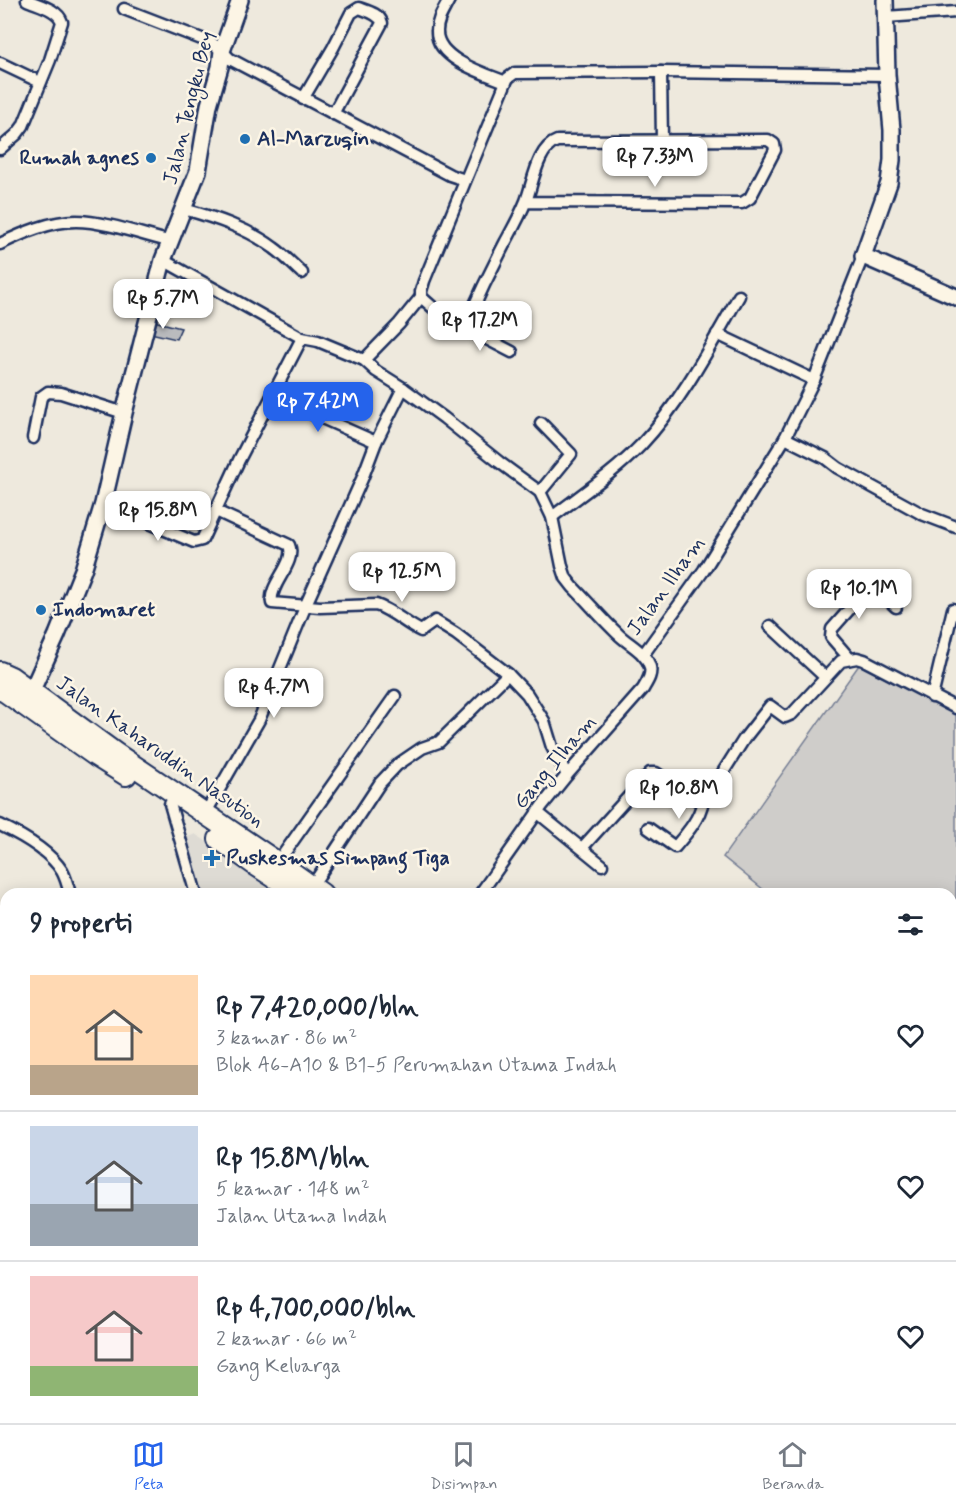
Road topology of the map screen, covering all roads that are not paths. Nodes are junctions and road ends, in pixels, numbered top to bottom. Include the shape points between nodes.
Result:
1 (27, 0) edge
2 (240, 0) edge
3 (449, 0) edge
4 (885, 0) edge
5 (124, 9) dead end
6 (956, 12) edge
7 (886, 17) junction
8 (222, 51) junction
9 (0, 63) edge
10 (661, 72) junction
11 (887, 75) junction
12 (40, 82) junction
13 (506, 82) junction
14 (303, 99) junction
15 (333, 114) junction
16 (0, 134) edge
17 (11, 139) junction
18 (662, 141) junction
19 (0, 149) edge
20 (465, 180) junction
21 (526, 202) junction
22 (184, 209) junction
23 (172, 242) junction
24 (0, 244) edge
25 (863, 256) junction
26 (164, 260) junction
27 (302, 273) dead end
28 (739, 296) dead end
29 (421, 297) junction
30 (956, 297) edge
31 (462, 326) junction
32 (717, 334) junction
33 (302, 338) junction
34 (512, 352) dead end
35 (364, 360) junction
36 (814, 380) junction
37 (403, 388) junction
38 (272, 396) junction
39 (124, 412) junction
40 (541, 423) dead end
41 (33, 438) dead end
42 (785, 438) junction
43 (376, 442) junction
44 (540, 492) junction
45 (102, 504) junction
46 (216, 511) junction
47 (552, 517) junction
48 (956, 527) edge
49 (305, 607) junction
50 (896, 607) dead end
51 (953, 609) dead end
52 (771, 626) dead end
53 (644, 655) junction
54 (850, 659) junction
55 (0, 672) edge
56 (508, 674) junction
57 (825, 678) junction
58 (0, 687) edge
59 (395, 696) dead end
60 (932, 697) junction
61 (28, 698) junction
62 (956, 708) edge
63 (567, 775) junction
64 (173, 799) junction
65 (703, 801) junction
66 (537, 812) junction
67 (205, 814) junction
68 (0, 825) edge
69 (648, 828) dead end
70 (582, 848) junction
71 (278, 862) junction
72 (602, 865) dead end
73 (68, 888) edge
74 (195, 888) edge
75 (297, 888) edge
76 (301, 888) edge
77 (307, 888) edge
78 (484, 888) edge

1 - 12 street via 62,18
2 - 8 main road, Jalan Tengku Bey
3 - 13 street via 437,32 445,50 471,69
4 - 7 main road
5 - 8 street via 212,43
6 - 7 street
7 - 11 main road
8 - 14 street
8 - 22 main road, Jalan Tengku Bey via 198,171
9 - 12 street
10 - 11 street
10 - 13 street via 515,72
10 - 18 street
11 - 25 main road via 892,130 889,183
12 - 17 street via 23,126
13 - 20 street
14 - 15 street
14 - 15 street via 351,13 359,8 379,16 382,23
15 - 20 street via 450,176
16 - 17 street
17 - 19 street
18 - 21 street via 552,142 540,161
18 - 21 street via 768,140 775,150 750,198 742,203
20 - 29 street via 420,291
21 - 31 street
22 - 23 main road, Jalan Tengku Bey
22 - 27 street via 248,231 276,248
23 - 24 street via 77,221 31,230
23 - 26 main road, Jalan Tengku Bey
25 - 30 main road
25 - 36 street, Jalan Ilham
26 - 33 street, Jalan Ilham
26 - 39 main road, Jalan Tengku Bey
28 - 32 street
29 - 31 street via 454,326
29 - 35 street
31 - 34 street
32 - 36 street
32 - 47 street via 686,386 641,444
33 - 35 street, Jalan Ilham
33 - 38 street
35 - 37 street, Jalan Ilham
36 - 42 street, Jalan Ilham
37 - 43 street
37 - 44 street, Jalan Ilham
38 - 43 street
38 - 46 street
39 - 41 street via 61,393 48,393 41,397
39 - 45 main road, Jalan Tengku Bey
40 - 44 street via 571,454
42 - 48 street via 922,514
42 - 53 street, Jalan Ilham via 704,570
43 - 49 street
44 - 47 street, Jalan Ilham
45 - 46 street via 194,542 202,540
45 - 61 main road, Jalan Tengku Bey via 82,570
46 - 49 street via 287,543 291,553 271,602
47 - 53 street, Jalan Ilham via 566,578 619,636
49 - 56 street via 375,605 421,631 435,621
49 - 67 street via 259,720
50 - 54 street via 870,586 832,629 831,637
51 - 60 street
52 - 57 street
53 - 63 street, Gang Ilham via 651,672 643,689
54 - 57 street via 841,661
54 - 60 street via 864,660
55 - 61 highway, Jalan Kaharuddin Nasution via 11,677
56 - 63 street via 544,721
56 - 77 street via 439,742 405,759 380,783
57 - 65 street via 792,714 786,717 770,706
58 - 61 highway, Jalan Kaharuddin Nasution
59 - 71 street
60 - 62 street
61 - 64 highway, Jalan Kaharuddin Nasution via 79,725
63 - 66 street, Gang Ilham
64 - 67 highway, Jalan Kaharuddin Nasution
64 - 74 street
64 - 75 highway, Jalan Kaharuddin Nasution via 254,864
65 - 69 street via 694,824 675,847
65 - 70 street via 650,773
66 - 70 street
66 - 78 street, Gang Ilham
67 - 71 highway, Jalan Kaharuddin Nasution
68 - 73 street via 42,850 64,873
70 - 72 street
71 - 76 highway, Jalan Kaharuddin Nasution

